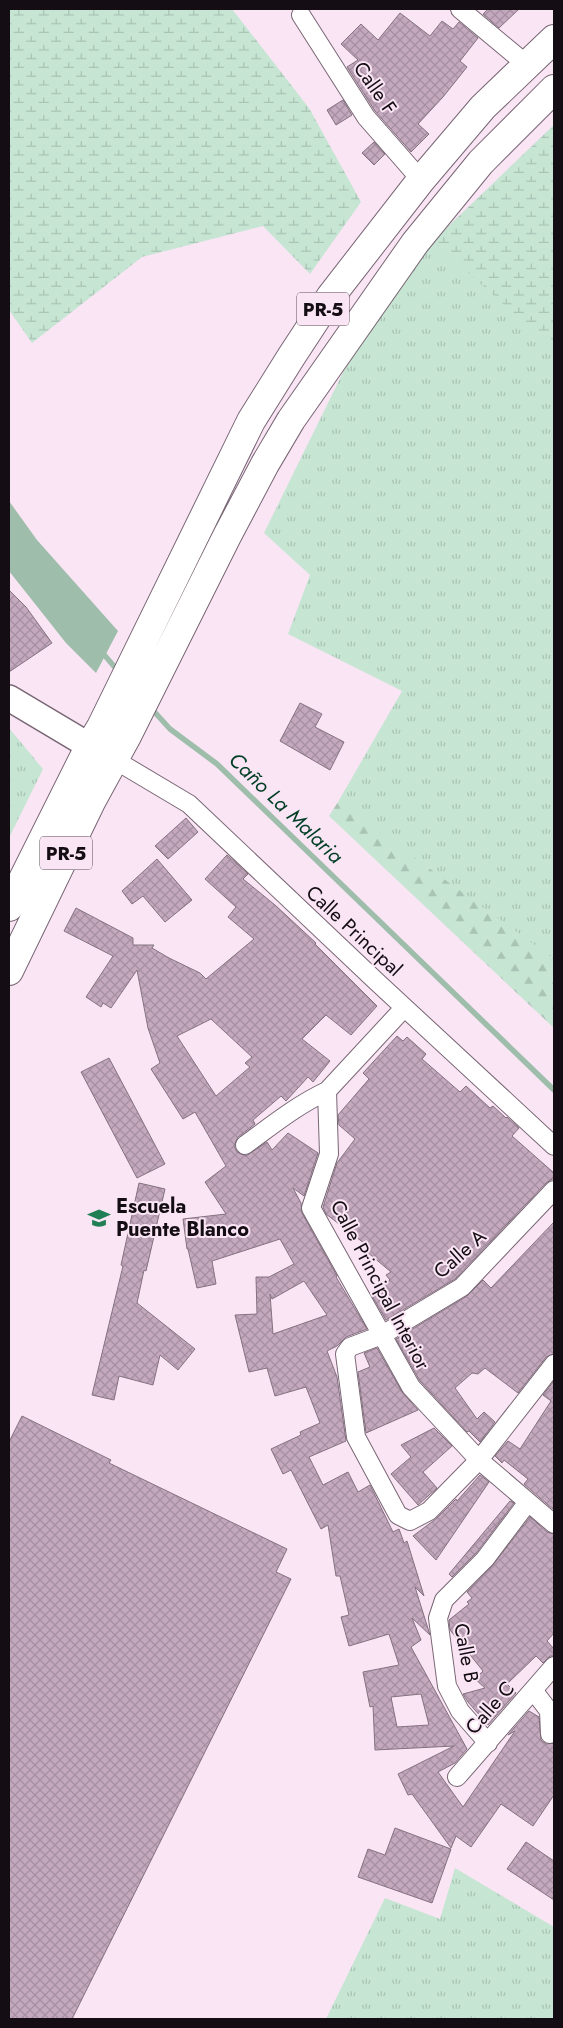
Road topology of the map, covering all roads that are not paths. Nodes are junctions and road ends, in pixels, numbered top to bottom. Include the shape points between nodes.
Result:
1 (460, 9) edge
2 (301, 15) dead end
3 (554, 39) edge
4 (526, 64) junction
5 (554, 89) edge
6 (422, 180) junction
7 (9, 698) edge
8 (95, 737) junction
9 (114, 760) junction
10 (9, 907) edge
11 (9, 971) edge
12 (404, 1008) junction
13 (326, 1091) junction
14 (245, 1145) dead end
15 (554, 1146) edge
16 (554, 1190) edge
17 (382, 1335) junction
18 (554, 1364) edge
19 (479, 1460) junction
20 (528, 1502) junction
21 (554, 1524) edge
22 (554, 1666) edge
23 (533, 1690) junction
24 (550, 1734) dead end
25 (488, 1743) junction
26 (457, 1777) dead end

1 - 4 street
2 - 6 street, Calle F via 366,117
3 - 4 main road, PR-5
4 - 6 main road, PR-5 via 483,107
5 - 9 main road, PR-5 via 481,162 415,243 291,420 265,464
6 - 8 main road, PR-5 via 331,296 251,421
7 - 8 street
8 - 9 street
8 - 10 main road, PR-5
9 - 11 main road, PR-5
9 - 12 street, Calle Principal via 189,804
12 - 13 street
12 - 15 street, Calle Principal
13 - 14 street
13 - 17 street, Calle Principal Interior via 329,1154 312,1208
16 - 17 street, Calle A via 462,1287
17 - 19 street, Calle Principal Interior via 411,1387
17 - 19 street, Calle A via 350,1347 345,1354 356,1437 398,1515 410,1521 430,1511
18 - 19 street
19 - 20 street, Calle Principal Interior
20 - 21 street, Calle Principal Interior
20 - 25 street, Calle B via 485,1559 444,1600 438,1618 447,1686 460,1711
22 - 23 street, Calle C
23 - 24 street via 549,1711
23 - 25 street, Calle C
25 - 26 street, Calle C

